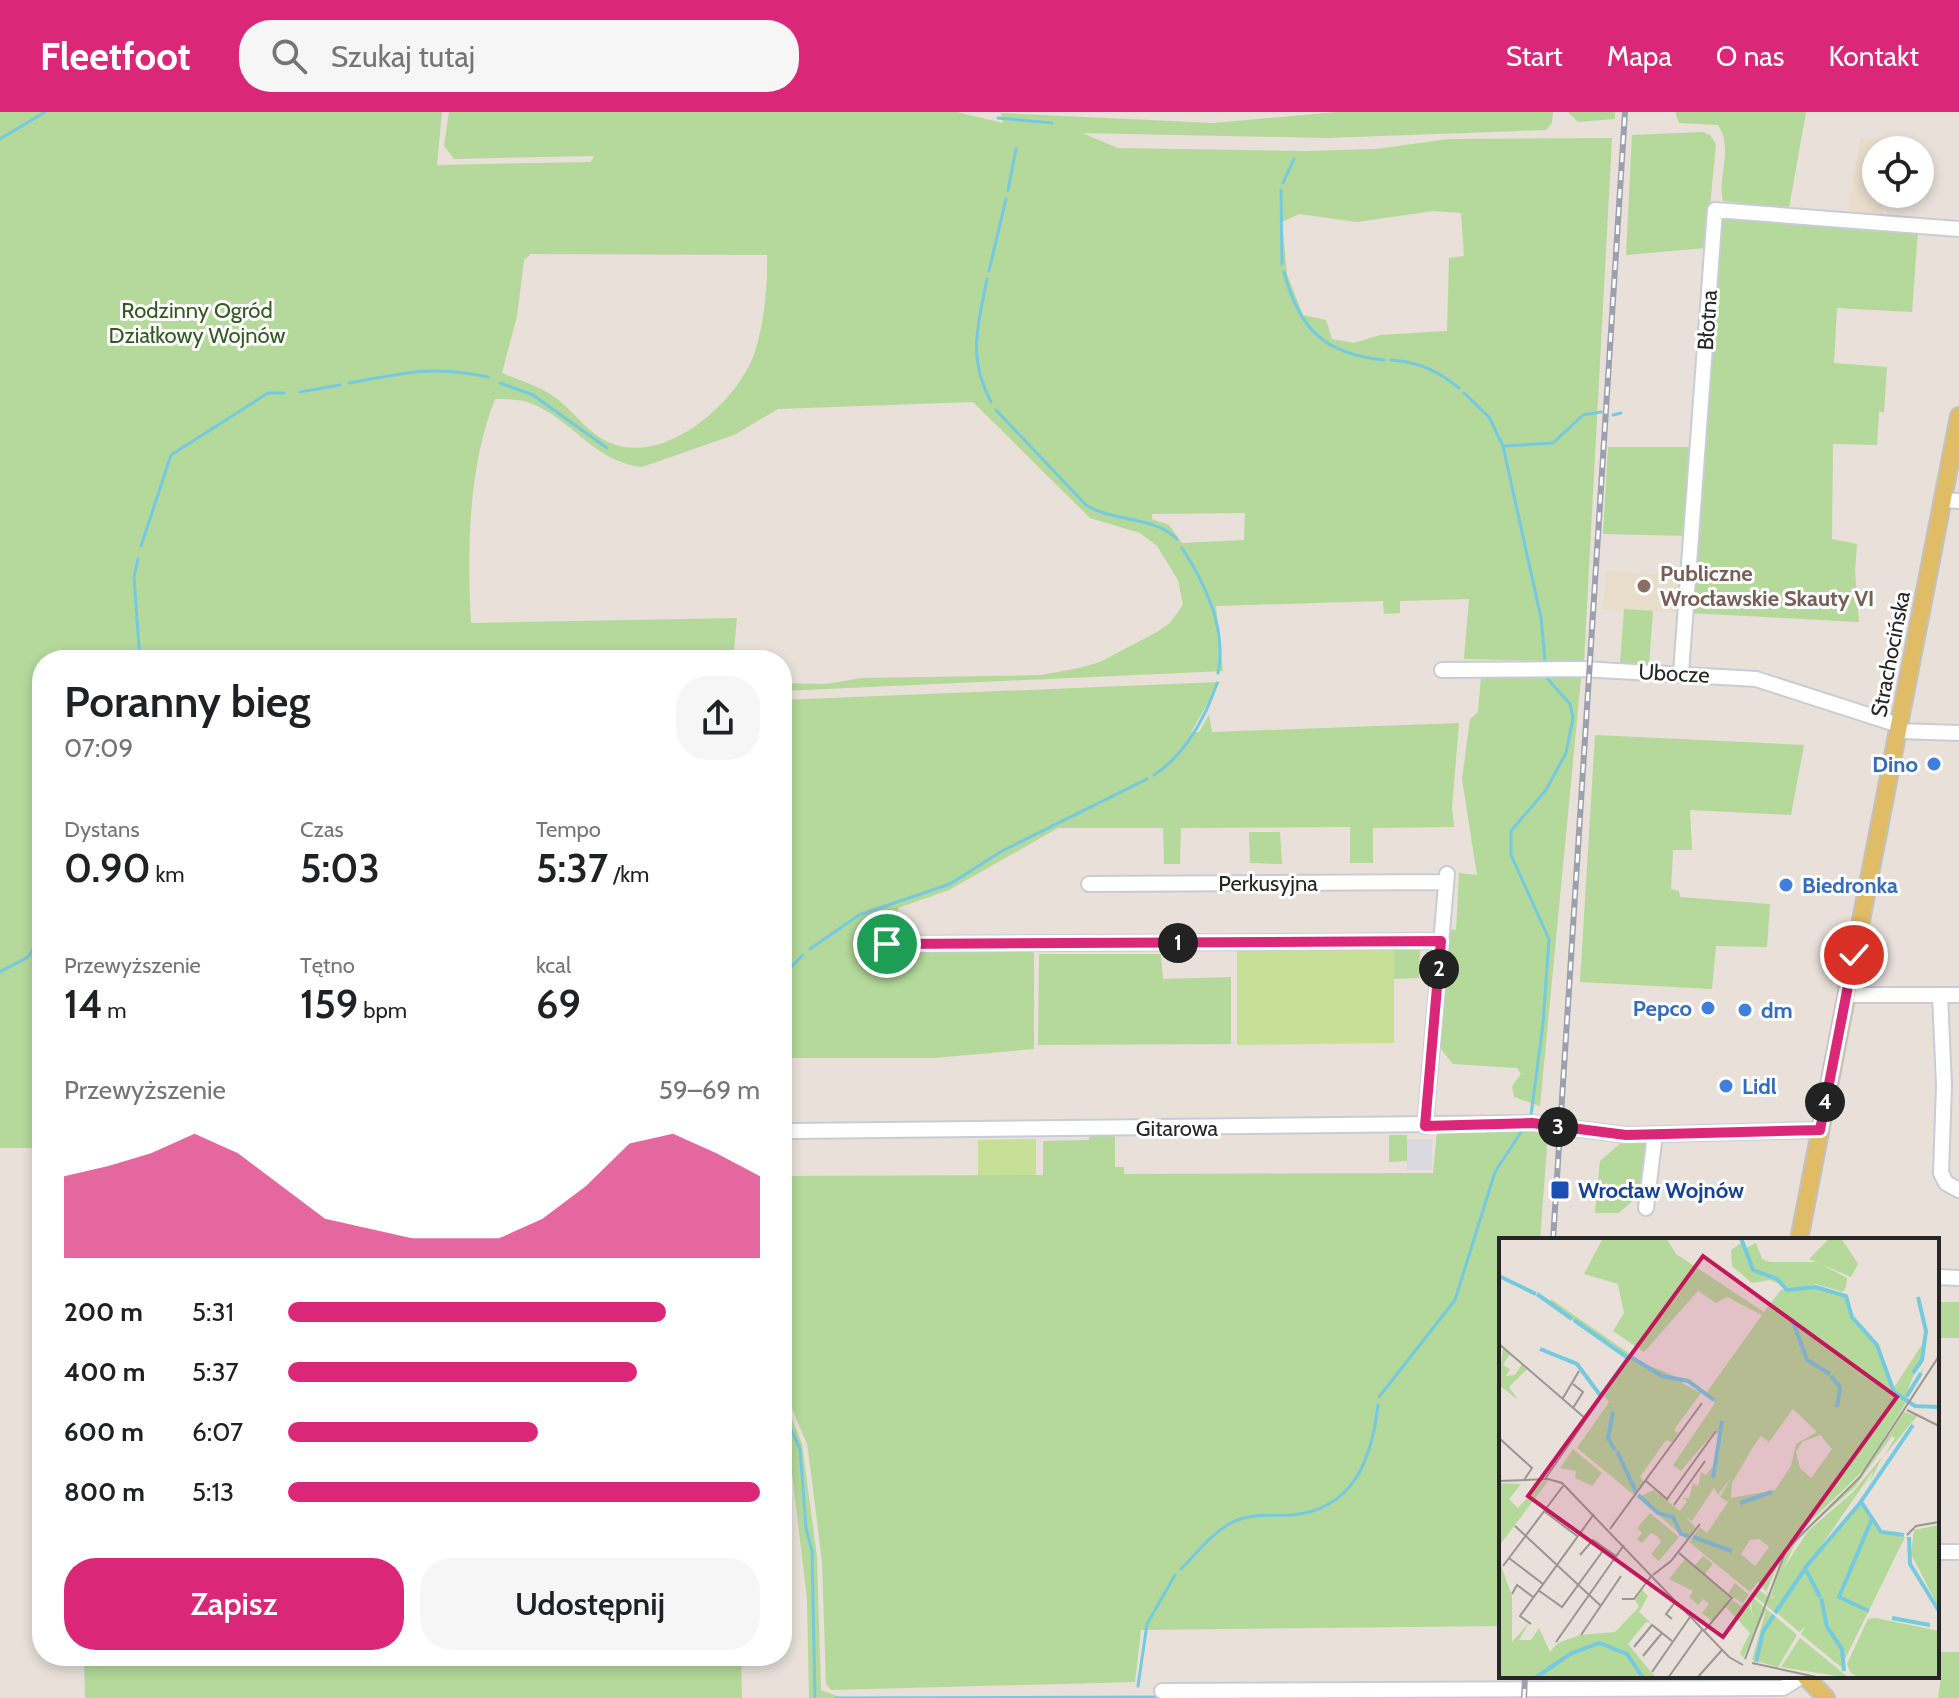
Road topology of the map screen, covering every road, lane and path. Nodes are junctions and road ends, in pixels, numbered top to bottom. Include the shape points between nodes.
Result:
1 (1959, 229) edge
2 (1959, 416) edge
3 (1951, 500) edge
4 (1442, 670) dead end
5 (1681, 673) junction
6 (1898, 728) junction
7 (1959, 733) edge
8 (1089, 884) dead end
9 (1441, 941) junction
10 (887, 944) dead end
11 (1846, 995) junction
12 (1940, 995) junction
13 (1959, 995) edge
14 (1951, 1085) edge
15 (1425, 1126) junction
16 (1820, 1130) junction
17 (793, 1131) dead end
18 (1655, 1134) junction
19 (1959, 1190) edge
20 (1646, 1208) dead end
21 (1799, 1238) edge
22 (1939, 1277) edge
23 (1959, 1278) edge
24 (1800, 1678) edge
25 (1806, 1678) edge
26 (1162, 1691) dead end
27 (1326, 1694) edge
28 (1826, 1698) edge

1 - 5 street, Błotna via 1715,210
2 - 3 main road, Strachocińska
3 - 6 main road, Strachocińska
4 - 5 street, Ubocze
5 - 6 street, Ubocze via 1756,679
6 - 7 street, Ubocze
6 - 11 main road, Strachocińska
8 - 9 street, Perkusyjna via 1447,878
9 - 10 street
9 - 15 street, Perkusyjna
11 - 12 street
11 - 16 main road, Strachocińska
12 - 13 street
12 - 14 street
14 - 19 street via 1941,1173
15 - 17 street, Gitarowa
15 - 18 street, Gitarowa via 1532,1123 1594,1134
16 - 18 street, Gitarowa
16 - 21 main road, Strachocińska
18 - 20 street
22 - 23 street
24 - 27 street via 1783,1688
25 - 28 main road
26 - 27 street

